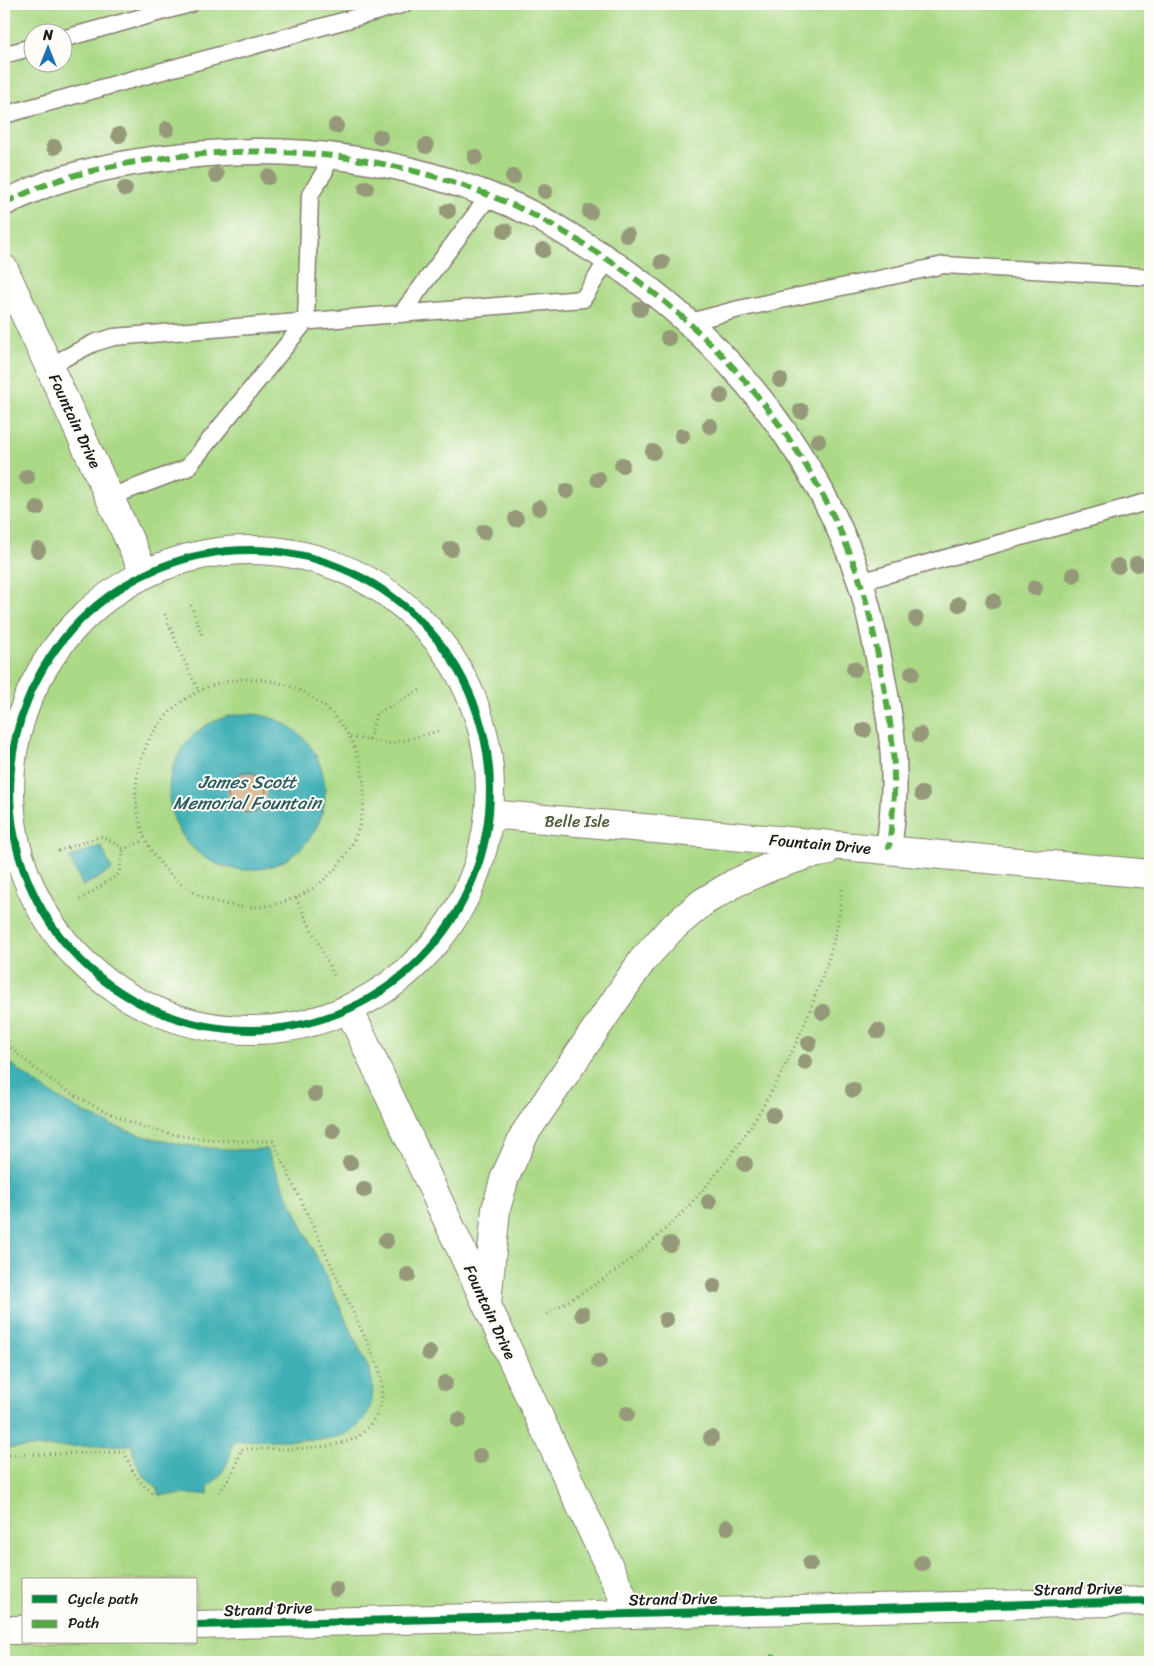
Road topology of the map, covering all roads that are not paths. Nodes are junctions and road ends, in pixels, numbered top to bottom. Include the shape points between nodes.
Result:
1 (190, 4) edge
2 (404, 4) edge
3 (72, 35) edge
4 (22, 50) edge
5 (4, 55) edge
6 (4, 115) edge
7 (324, 154) junction
8 (489, 196) junction
9 (4, 203) edge
10 (608, 259) junction
11 (4, 269) edge
12 (1150, 277) edge
13 (401, 314) junction
14 (306, 321) junction
15 (690, 322) junction
16 (49, 366) junction
17 (110, 497) junction
18 (1150, 502) edge
19 (145, 574) junction
20 (860, 582) junction
21 (490, 814) junction
22 (856, 847) junction
23 (889, 849) junction
24 (1150, 874) edge
25 (349, 1009) junction
26 (487, 1304) junction
27 (1150, 1601) edge
28 (631, 1614) junction
29 (198, 1625) edge
30 (4, 1630) edge
31 (22, 1630) edge

1 - 3 lane
2 - 6 lane
4 - 5 lane
7 - 8 street via 444,179
7 - 9 street via 236,151 162,157 99,169
7 - 14 lane via 325,171 310,195
8 - 10 street via 552,225
8 - 13 lane
10 - 13 lane via 583,299
10 - 15 street
11 - 16 street, Fountain Drive
12 - 15 lane via 944,265
13 - 14 lane
14 - 16 lane via 114,336
14 - 17 lane via 187,468
15 - 20 street via 768,408 808,469 831,512
16 - 17 street, Fountain Drive
17 - 19 street, Fountain Drive
18 - 20 lane
19 - 21 street via 209,553 238,550 297,554 353,573 403,604 443,647 473,698 488,754
19 - 25 street via 113,592 83,617 36,678 21,714 12,752 9,790 12,828 21,866 32,892 68,947 95,974 127,997 161,1014 198,1025 236,1030 275,1029 313,1022
20 - 23 street via 871,617 889,712 894,772
21 - 22 street, Fountain Drive
21 - 25 street via 485,845 475,875 446,930 403,976
22 - 23 street, Fountain Drive
22 - 26 street via 810,854 770,866 735,883 703,902 670,930 642,961 525,1133 496,1209
23 - 24 street, Fountain Drive
25 - 26 street, Fountain Drive
26 - 28 street, Fountain Drive
27 - 28 street, Strand Drive
28 - 29 street, Strand Drive
30 - 31 street

